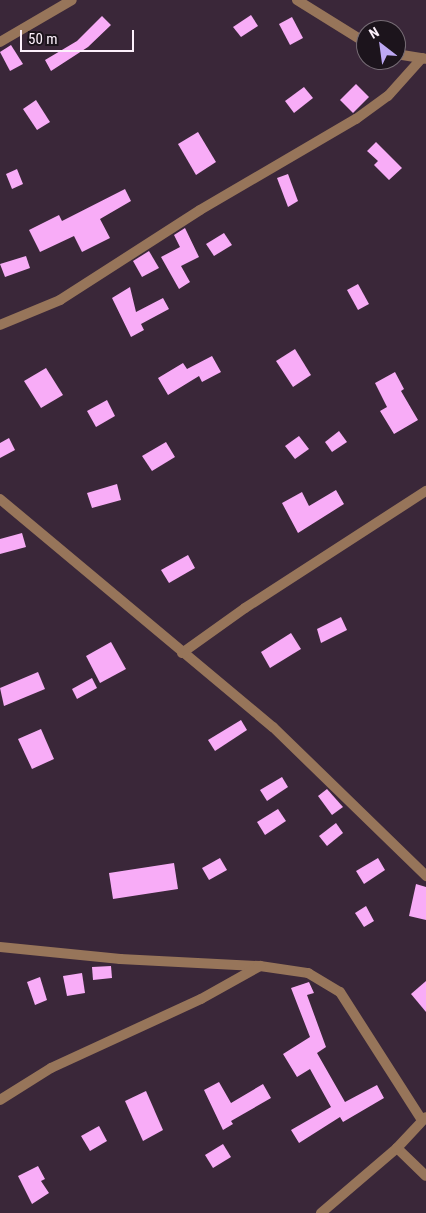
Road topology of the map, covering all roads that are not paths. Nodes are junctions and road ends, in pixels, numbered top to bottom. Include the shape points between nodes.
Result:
1 (72, 0) edge
2 (297, 0) edge
3 (356, 39) edge
4 (0, 42) edge
5 (406, 55) edge
6 (424, 58) edge
7 (0, 324) edge
8 (426, 491) edge
9 (0, 499) edge
10 (182, 653) junction
11 (426, 876) edge
12 (0, 947) edge
13 (260, 966) junction
14 (0, 1100) edge
15 (424, 1118) edge
16 (397, 1148) junction
17 (426, 1176) edge
18 (321, 1213) edge

1 - 4 street
2 - 3 street
5 - 6 street
6 - 7 street via 388,96 356,119 126,254 60,300
8 - 10 street via 245,608
9 - 10 street
10 - 11 street via 273,728
12 - 13 street via 120,959
13 - 14 street via 201,999 51,1068
13 - 15 street via 308,972 340,992
15 - 16 street
16 - 17 street
16 - 18 street

